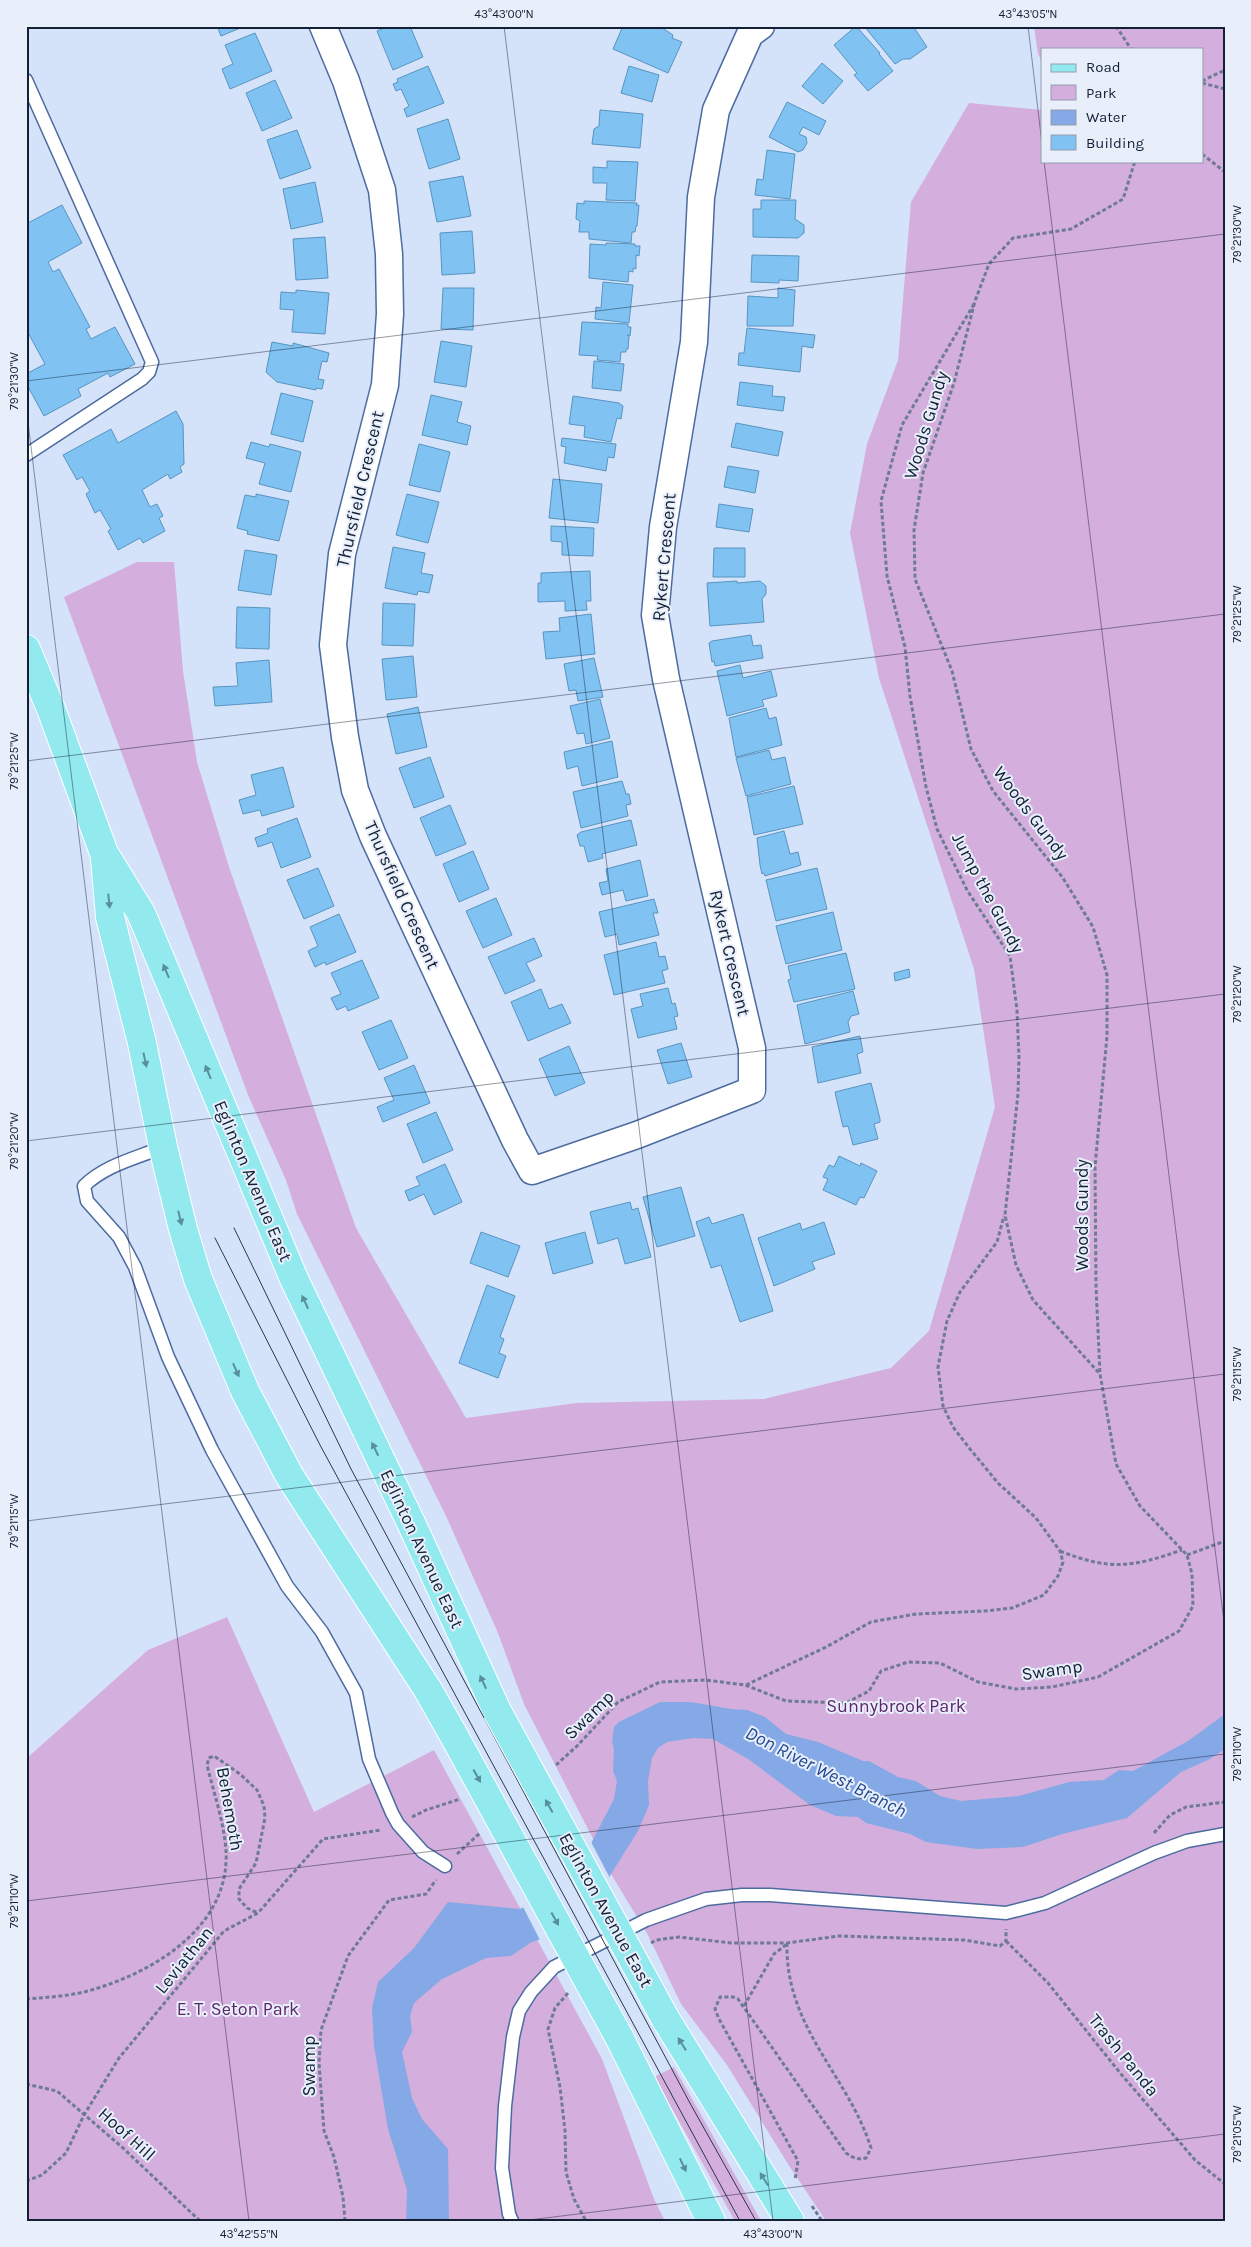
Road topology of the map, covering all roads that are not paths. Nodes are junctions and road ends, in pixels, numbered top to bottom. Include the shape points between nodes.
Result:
1 (323, 26) edge
2 (752, 29) edge
3 (26, 80) edge
4 (26, 455) edge
5 (26, 649) edge
6 (104, 853) junction
7 (637, 1135) joint
8 (163, 1147) junction
9 (1225, 1834) edge
10 (444, 1866) road end
11 (786, 2215) edge
12 (512, 2221) edge
13 (710, 2221) edge

1 - 7 street, Thursfield Crescent via 346,81 382,190 389,254 390,314 385,385 342,554 333,645 356,790 386,863 532,1171
2 - 7 street, Rykert Crescent via 716,110 701,197 694,342 663,527 655,615 666,679 752,1048 752,1090
3 - 4 lane via 152,362 142,379
5 - 6 main road, Eglinton Avenue East
6 -> 8 main road, Eglinton Avenue East via 110,918 142,1043
11 -> 6 main road, Eglinton Avenue East, bridge via 665,2018 497,1711 294,1279 141,913
8 - 10 lane via 94,1176 84,1186 87,1201 119,1237 136,1267 168,1357 212,1450 288,1586 322,1632 356,1693 370,1759 398,1824 424,1852
8 -> 13 main road, Eglinton Avenue East, bridge via 198,1279 245,1390 289,1475 453,1734 619,2037
9 - 12 lane via 1154,1853 1045,1903 1006,1913 770,1895 706,1899 646,1920 554,1967 518,2011 513,2037 502,2168

